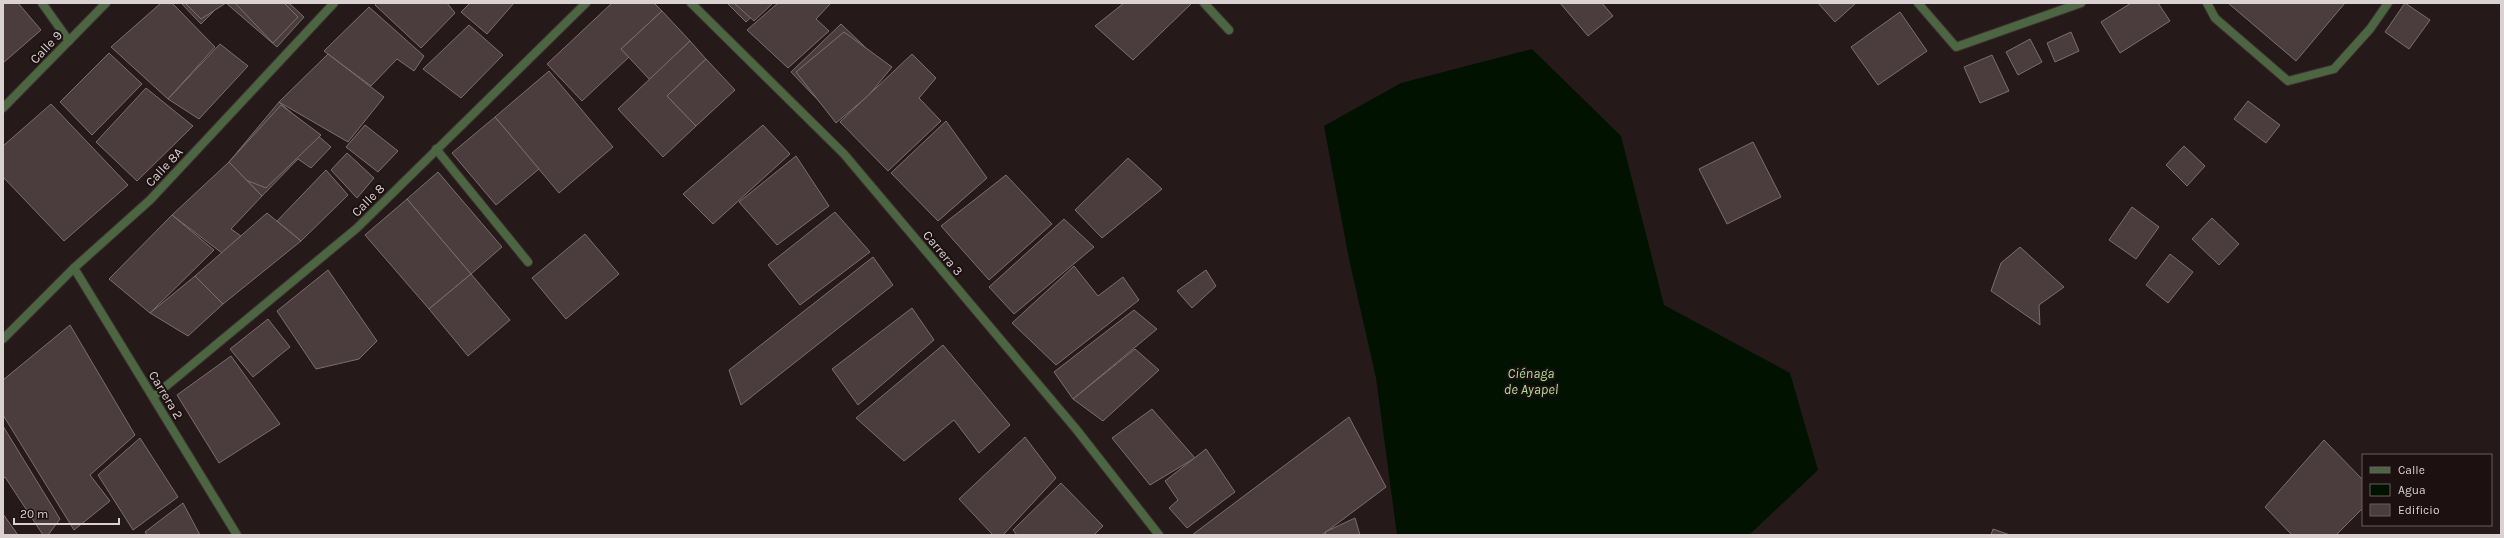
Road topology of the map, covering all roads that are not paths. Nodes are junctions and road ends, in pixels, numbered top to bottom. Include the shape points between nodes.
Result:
1 (42, 3) edge
2 (106, 3) edge
3 (334, 3) edge
4 (586, 3) edge
5 (691, 3) edge
6 (1204, 3) edge
7 (1918, 3) edge
8 (2082, 3) edge
9 (2207, 3) edge
10 (2388, 3) edge
11 (1229, 30) dead end
12 (69, 41) junction
13 (3, 108) edge
14 (436, 149) junction
15 (528, 262) dead end
16 (74, 268) junction
17 (3, 339) edge
18 (153, 397) junction
19 (237, 535) edge
20 (1159, 535) edge

1 - 12 street
2 - 12 street, Calle 9
3 - 16 street, Calle 8A via 150,200
4 - 14 street, Calle 8
5 - 20 street, Carrera 3 via 844,154 1076,429
6 - 11 street
7 - 8 street via 1956,48
9 - 10 street via 2215,18 2288,82 2334,68 2370,29
12 - 13 street, Calle 9
14 - 15 street
14 - 18 street, Calle 8 via 357,228
16 - 17 street, Calle 8A
16 - 18 street, Carrera 2
18 - 19 street, Carrera 2

